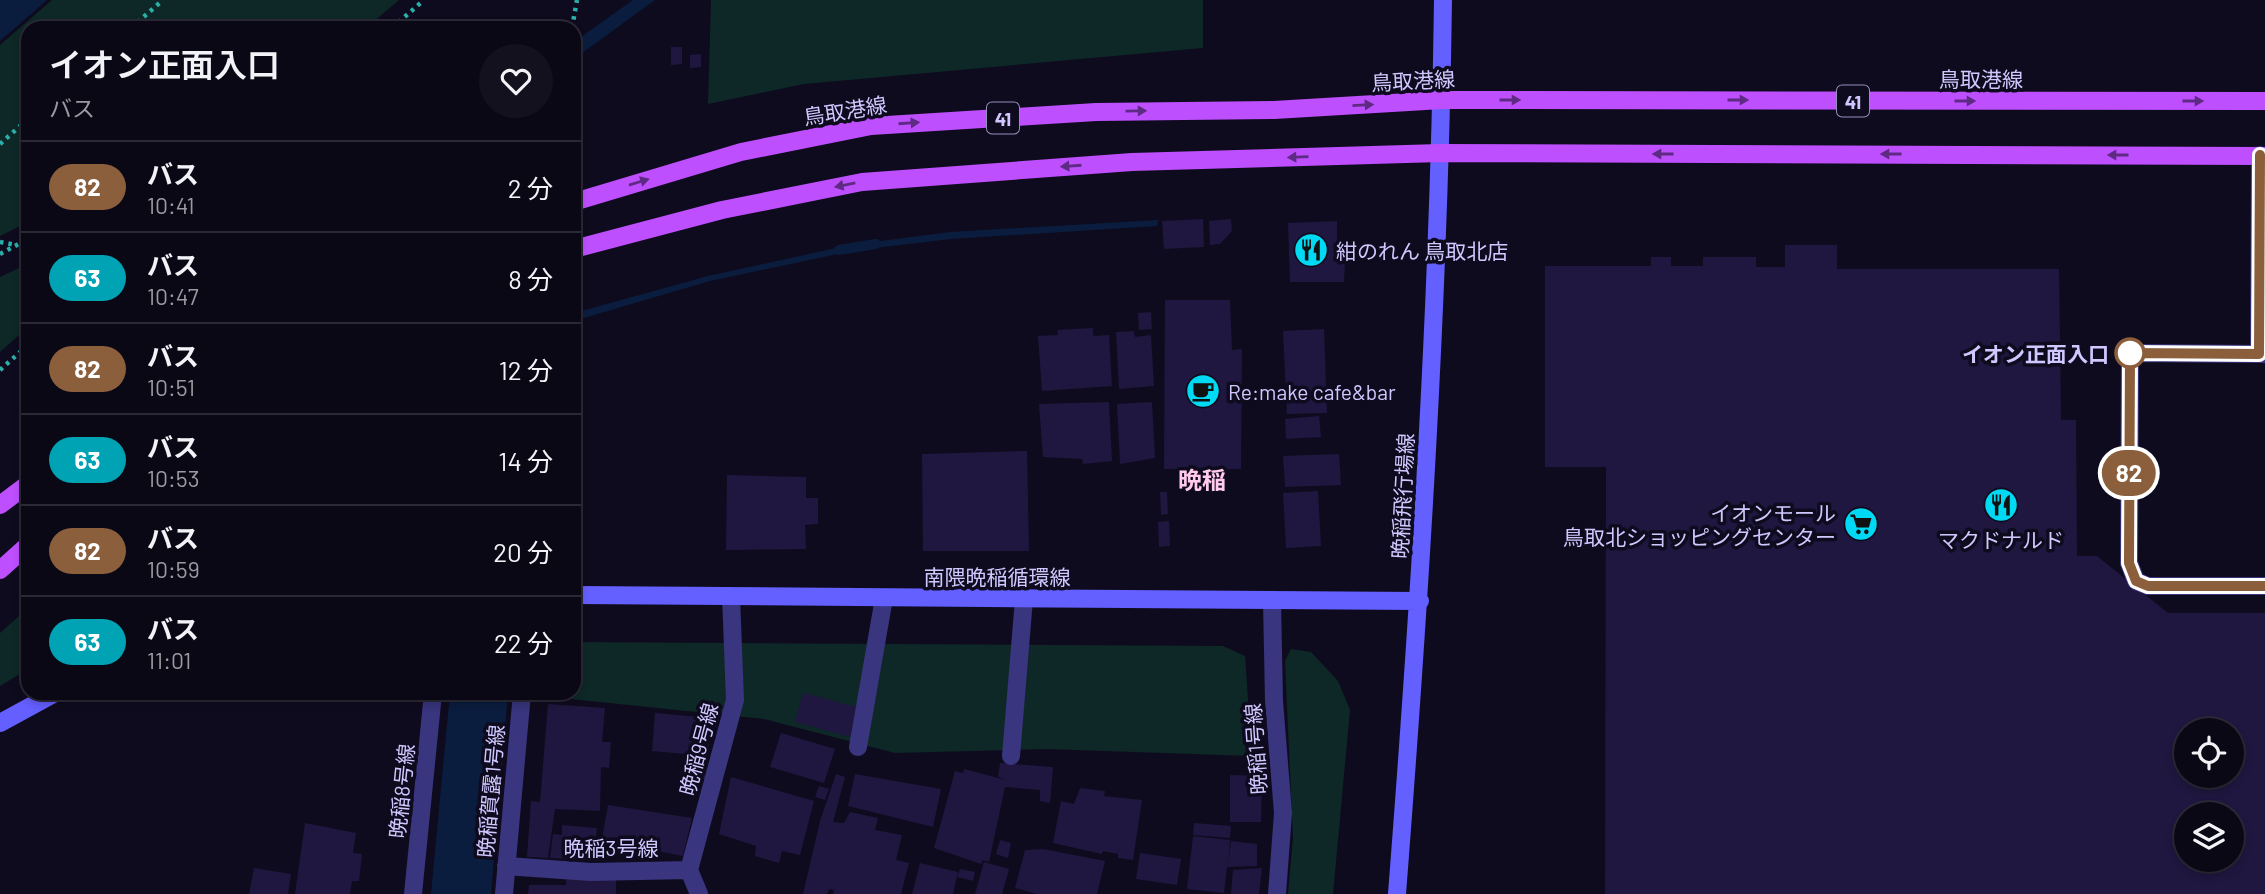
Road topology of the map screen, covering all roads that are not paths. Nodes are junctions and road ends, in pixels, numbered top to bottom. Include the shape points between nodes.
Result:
1 (1443, 0) edge
2 (1442, 100) junction
3 (2265, 101) edge
4 (1440, 153) junction
5 (2263, 155) edge
6 (581, 200) edge
7 (581, 248) edge
8 (2262, 354) edge
9 (21, 489) edge
10 (0, 505) edge
11 (21, 551) edge
12 (0, 570) edge
13 (2265, 586) edge
14 (581, 596) edge
15 (731, 596) junction
16 (884, 598) junction
17 (1024, 599) junction
18 (1272, 601) junction
19 (1419, 601) junction
20 (42, 700) edge
21 (432, 700) edge
22 (521, 700) edge
23 (0, 723) edge
24 (858, 747) dead end
25 (1011, 756) dead end
26 (506, 866) junction
27 (689, 870) junction
28 (413, 894) edge
29 (504, 894) edge
30 (699, 894) edge
31 (1277, 894) edge
32 (1397, 894) edge

1 - 2 street, 晩稲飛行場線
2 -> 3 main road, 鳥取港線 / 41
2 - 4 street, 晩稲飛行場線
6 -> 2 main road, 鳥取港線 / 41 via 741,152 871,126 1096,112 1275,110
5 -> 4 main road
4 -> 7 main road via 1132,162 862,182 722,210
4 - 19 street, 晩稲飛行場線
5 - 8 street
8 - 13 street via 2130,353 2129,563 2136,581 2148,586
9 - 10 main road
11 - 12 main road
14 - 15 street, 南隈晩稲循環線
15 - 16 street, 南隈晩稲循環線
15 - 27 street, 晩稲9号線 via 734,700
16 - 17 street, 南隈晩稲循環線
16 - 24 street
17 - 18 street, 南隈晩稲循環線
17 - 25 street
18 - 19 street, 南隈晩稲循環線
18 - 31 street, 晩稲1号線 via 1283,813
19 - 32 street, 晩稲飛行場線
20 - 23 street
21 - 28 street, 晩稲8号線
22 - 26 street, 晩稲賀露1号線
26 - 27 street, 晩稲3号線 via 591,872
26 - 29 street, 晩稲賀露1号線
27 - 30 street

